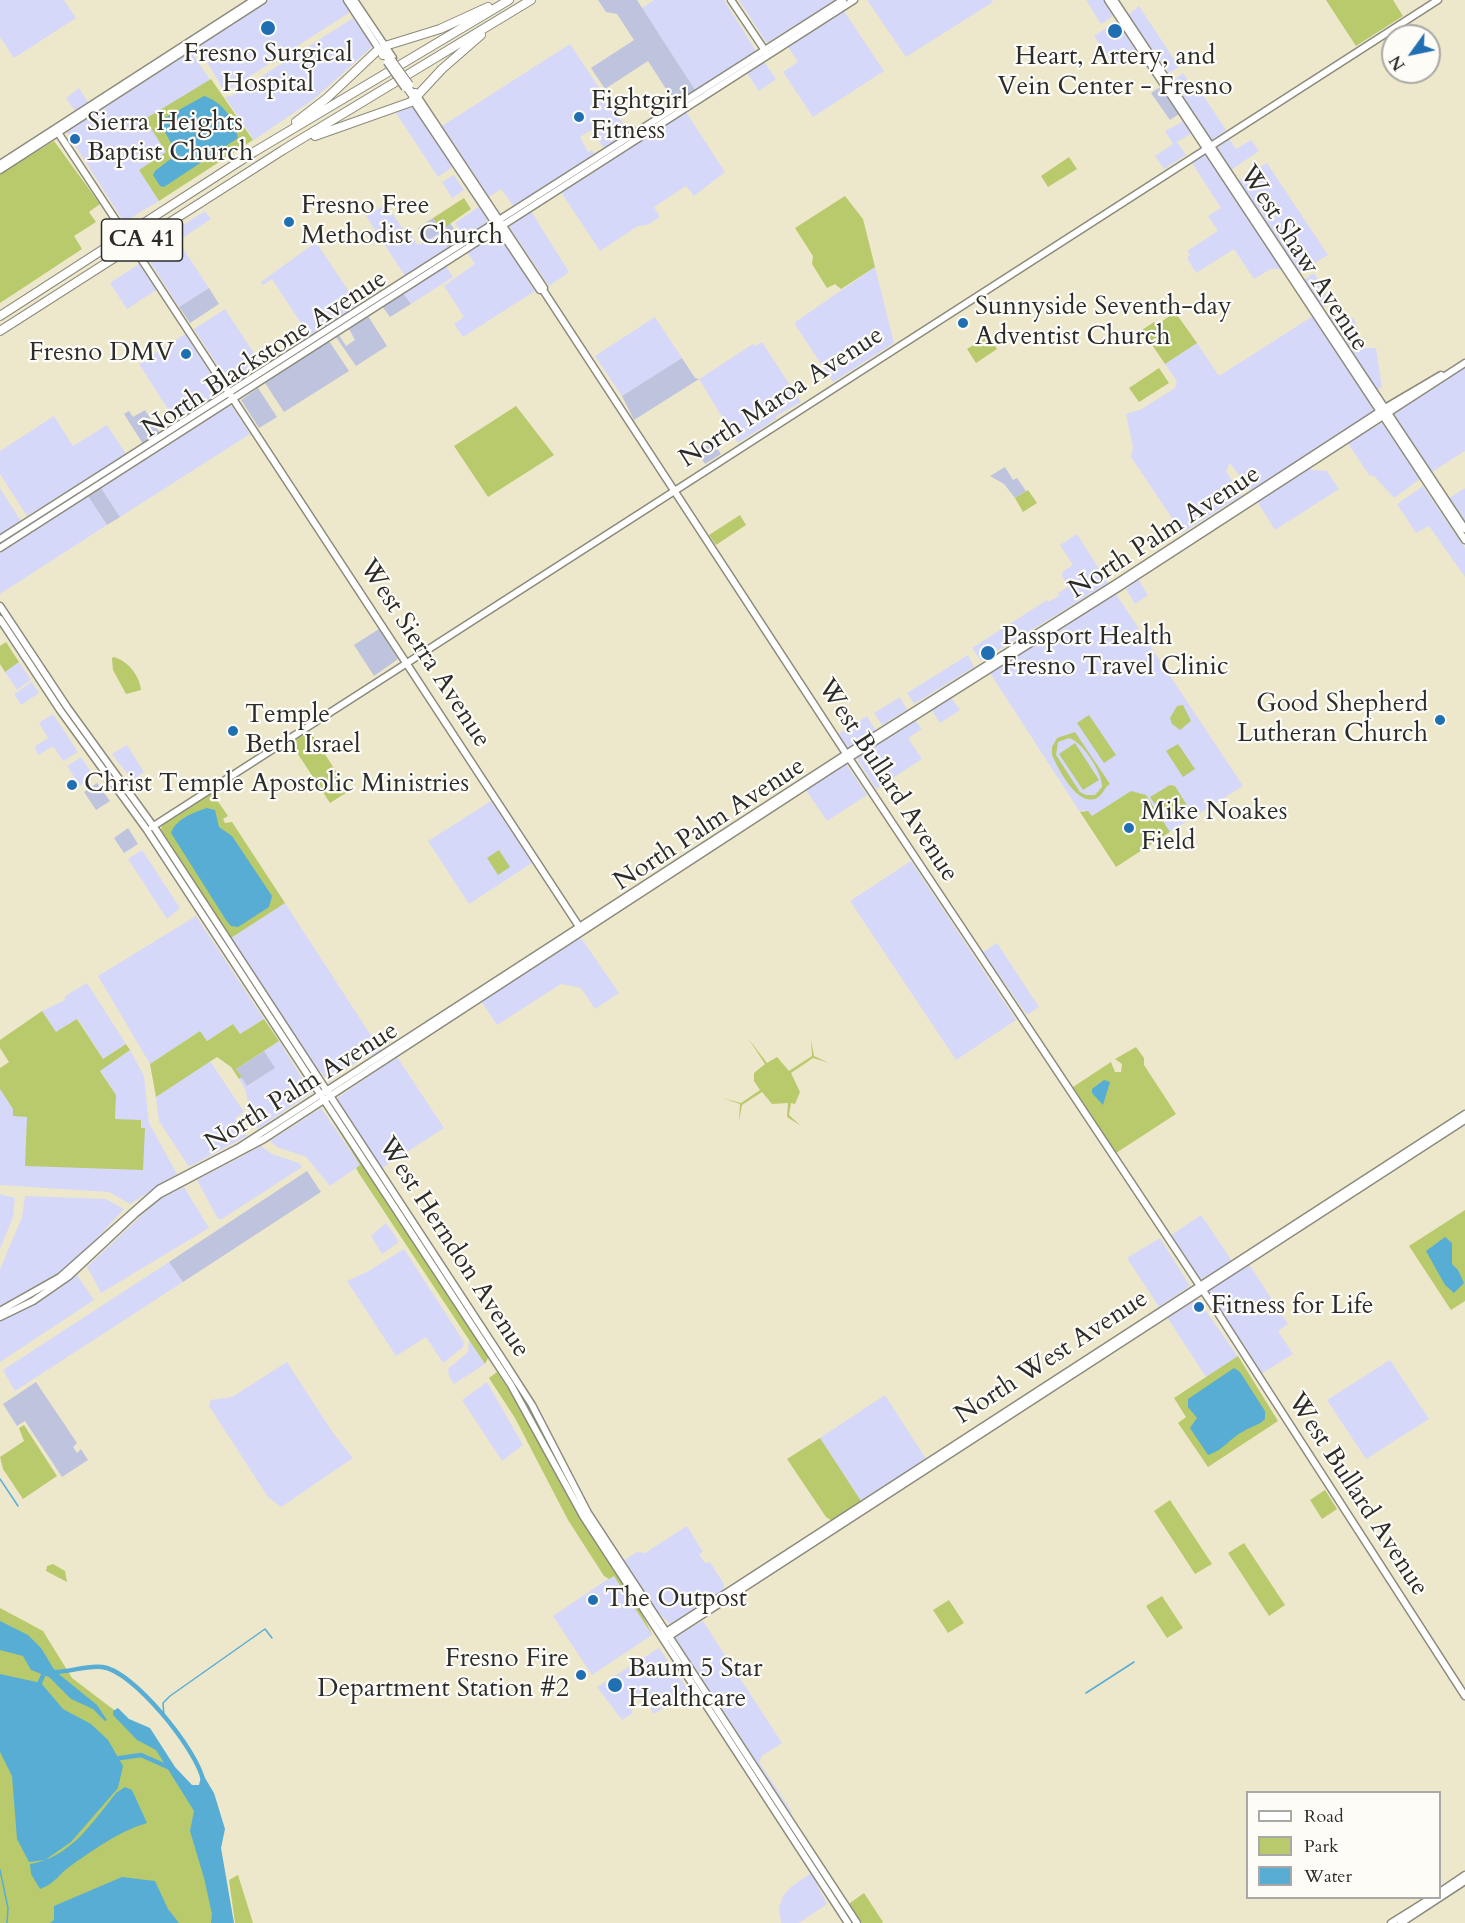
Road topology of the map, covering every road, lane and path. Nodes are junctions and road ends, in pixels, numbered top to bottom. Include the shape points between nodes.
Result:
1 (254, 0) edge
2 (261, 0) edge
3 (347, 0) edge
4 (354, 0) edge
5 (503, 0) edge
6 (509, 0) edge
7 (531, 0) edge
8 (731, 0) edge
9 (845, 0) edge
10 (854, 0) edge
11 (1108, 0) edge
12 (1114, 0) edge
13 (1438, 0) edge
14 (514, 11) junction
15 (826, 18) junction
16 (766, 53) junction
17 (386, 55) junction
18 (124, 84) junction
19 (412, 91) junction
20 (101, 105) junction
21 (57, 131) junction
22 (1208, 147) junction
23 (283, 150) junction
24 (254, 152) junction
25 (0, 164) edge
26 (0, 170) edge
27 (560, 186) junction
28 (499, 225) junction
29 (519, 259) junction
30 (538, 278) junction
31 (543, 291) junction
32 (366, 310) junction
33 (0, 316) edge
34 (0, 331) edge
35 (1329, 335) junction
36 (1350, 355) junction
37 (1465, 363) edge
38 (232, 396) junction
39 (1384, 412) junction
40 (165, 439) junction
41 (1293, 468) junction
42 (1429, 479) junction
43 (674, 491) junction
44 (1264, 493) junction
45 (28, 526) junction
46 (1465, 529) edge
47 (0, 539) edge
48 (1465, 540) edge
49 (0, 548) edge
50 (0, 606) edge
51 (0, 619) edge
52 (1042, 631) junction
53 (406, 663) junction
54 (847, 756) junction
55 (816, 773) junction
56 (796, 793) junction
57 (150, 828) junction
58 (581, 929) junction
59 (524, 963) junction
60 (495, 988) junction
61 (423, 1029) junction
62 (391, 1055) junction
63 (324, 1095) junction
64 (1465, 1114) edge
65 (1465, 1120) edge
66 (263, 1136) junction
67 (131, 1211) junction
68 (1296, 1223) junction
69 (109, 1240) junction
70 (1260, 1254) junction
71 (1200, 1289) junction
72 (0, 1314) edge
73 (723, 1598) junction
74 (712, 1602) junction
75 (696, 1619) junction
76 (664, 1636) junction
77 (1465, 1696) edge
78 (1464, 1878) edge
79 (1441, 1894) edge
80 (1429, 1899) edge
81 (1434, 1899) edge
82 (848, 1923) edge
83 (857, 1923) edge
84 (1391, 1923) edge
85 (1401, 1923) edge

1 - 18 main road
2 - 20 main road
3 - 17 main road
4 - 17 main road
5 - 17 highway
6 - 24 highway, CA 41
7 - 14 highway, CA 41
8 - 16 main road
9 - 15 main road
9 - 16 main road, North Blackstone Avenue
10 - 15 main road, North Blackstone Avenue
11 - 22 main road, West Shaw Avenue
12 - 22 main road, West Shaw Avenue
13 - 22 main road, North Maroa Avenue
14 - 19 highway
14 - 23 highway, CA 41
15 - 16 main road, North Blackstone Avenue
16 - 27 main road, North Blackstone Avenue
16 - 27 main road, North Blackstone Avenue via 579,170
17 - 19 highway, bridge
17 - 24 highway
18 - 20 main road
18 - 21 main road
19 - 23 highway
19 - 28 main road
20 - 21 main road
21 - 25 main road
21 - 26 main road
21 - 38 main road, West Sierra Avenue, bridge
22 - 35 main road, West Shaw Avenue
22 - 36 main road, West Shaw Avenue
22 - 43 main road, North Maroa Avenue
23 - 34 highway, CA 41
24 - 33 highway, CA 41
27 - 28 main road, North Blackstone Avenue
27 - 28 main road, North Blackstone Avenue
28 - 29 main road, West Bullard Avenue
28 - 30 main road, West Bullard Avenue
28 - 32 main road, North Blackstone Avenue
28 - 32 main road, North Blackstone Avenue via 385,294
29 - 30 main road
29 - 31 main road, West Bullard Avenue
30 - 31 main road, West Bullard Avenue
31 - 43 main road, West Bullard Avenue
32 - 38 main road, North Blackstone Avenue
32 - 38 main road, North Blackstone Avenue
35 - 36 main road
35 - 39 main road, West Shaw Avenue
36 - 39 main road, West Shaw Avenue
37 - 39 main road, North Palm Avenue
38 - 40 main road, North Blackstone Avenue
38 - 40 main road, North Blackstone Avenue via 177,427
38 - 53 main road, West Sierra Avenue
39 - 41 main road, North Palm Avenue
39 - 42 main road, West Shaw Avenue
39 - 42 main road, West Shaw Avenue via 1417,468
39 - 44 main road, North Palm Avenue
40 - 45 main road, North Blackstone Avenue via 49,509
40 - 45 main road, North Blackstone Avenue via 147,454
41 - 44 main road
41 - 52 main road, North Palm Avenue
42 - 46 main road, West Shaw Avenue
42 - 48 main road, West Shaw Avenue
43 - 53 main road, North Maroa Avenue
43 - 54 main road, West Bullard Avenue
44 - 52 main road, North Palm Avenue
45 - 47 main road, North Blackstone Avenue
45 - 49 main road
50 - 57 main road, West Herndon Avenue
51 - 57 main road, West Herndon Avenue via 65,718
52 - 54 main road, North Palm Avenue
53 - 57 main road, North Maroa Avenue
53 - 58 main road, West Sierra Avenue
54 - 55 main road, North Palm Avenue
54 - 56 main road, North Palm Avenue
54 - 71 main road, West Bullard Avenue
55 - 56 main road
55 - 58 main road, North Palm Avenue
56 - 58 main road, North Palm Avenue
57 - 63 main road, West Herndon Avenue
58 - 59 main road, North Palm Avenue
58 - 60 main road, North Palm Avenue
59 - 60 main road
59 - 61 main road, North Palm Avenue
60 - 62 main road, North Palm Avenue
61 - 62 main road
61 - 63 main road, North Palm Avenue
62 - 63 main road, North Palm Avenue
63 - 66 main road, North Palm Avenue
63 - 66 main road, North Palm Avenue via 287,1115
63 - 76 main road, West Herndon Avenue via 523,1390 582,1503
64 - 68 main road, North West Avenue
65 - 70 main road, North West Avenue
66 - 67 main road, North Palm Avenue via 159,1189
66 - 69 main road, North Palm Avenue via 237,1155 160,1194
67 - 69 main road
67 - 72 main road, North Palm Avenue via 76,1264
68 - 70 main road via 1261,1249
68 - 71 main road, North West Avenue
69 - 72 main road, North Palm Avenue via 59,1284 24,1306
70 - 71 main road, North West Avenue
71 - 73 main road, North West Avenue
71 - 73 main road, North West Avenue
71 - 77 main road, West Bullard Avenue
73 - 74 main road, North West Avenue
73 - 75 main road, North West Avenue
74 - 75 main road
74 - 76 main road, North West Avenue
75 - 76 main road, North West Avenue
76 - 82 main road, West Herndon Avenue
76 - 83 main road, West Herndon Avenue
78 - 79 main road
80 - 84 main road
81 - 85 main road

